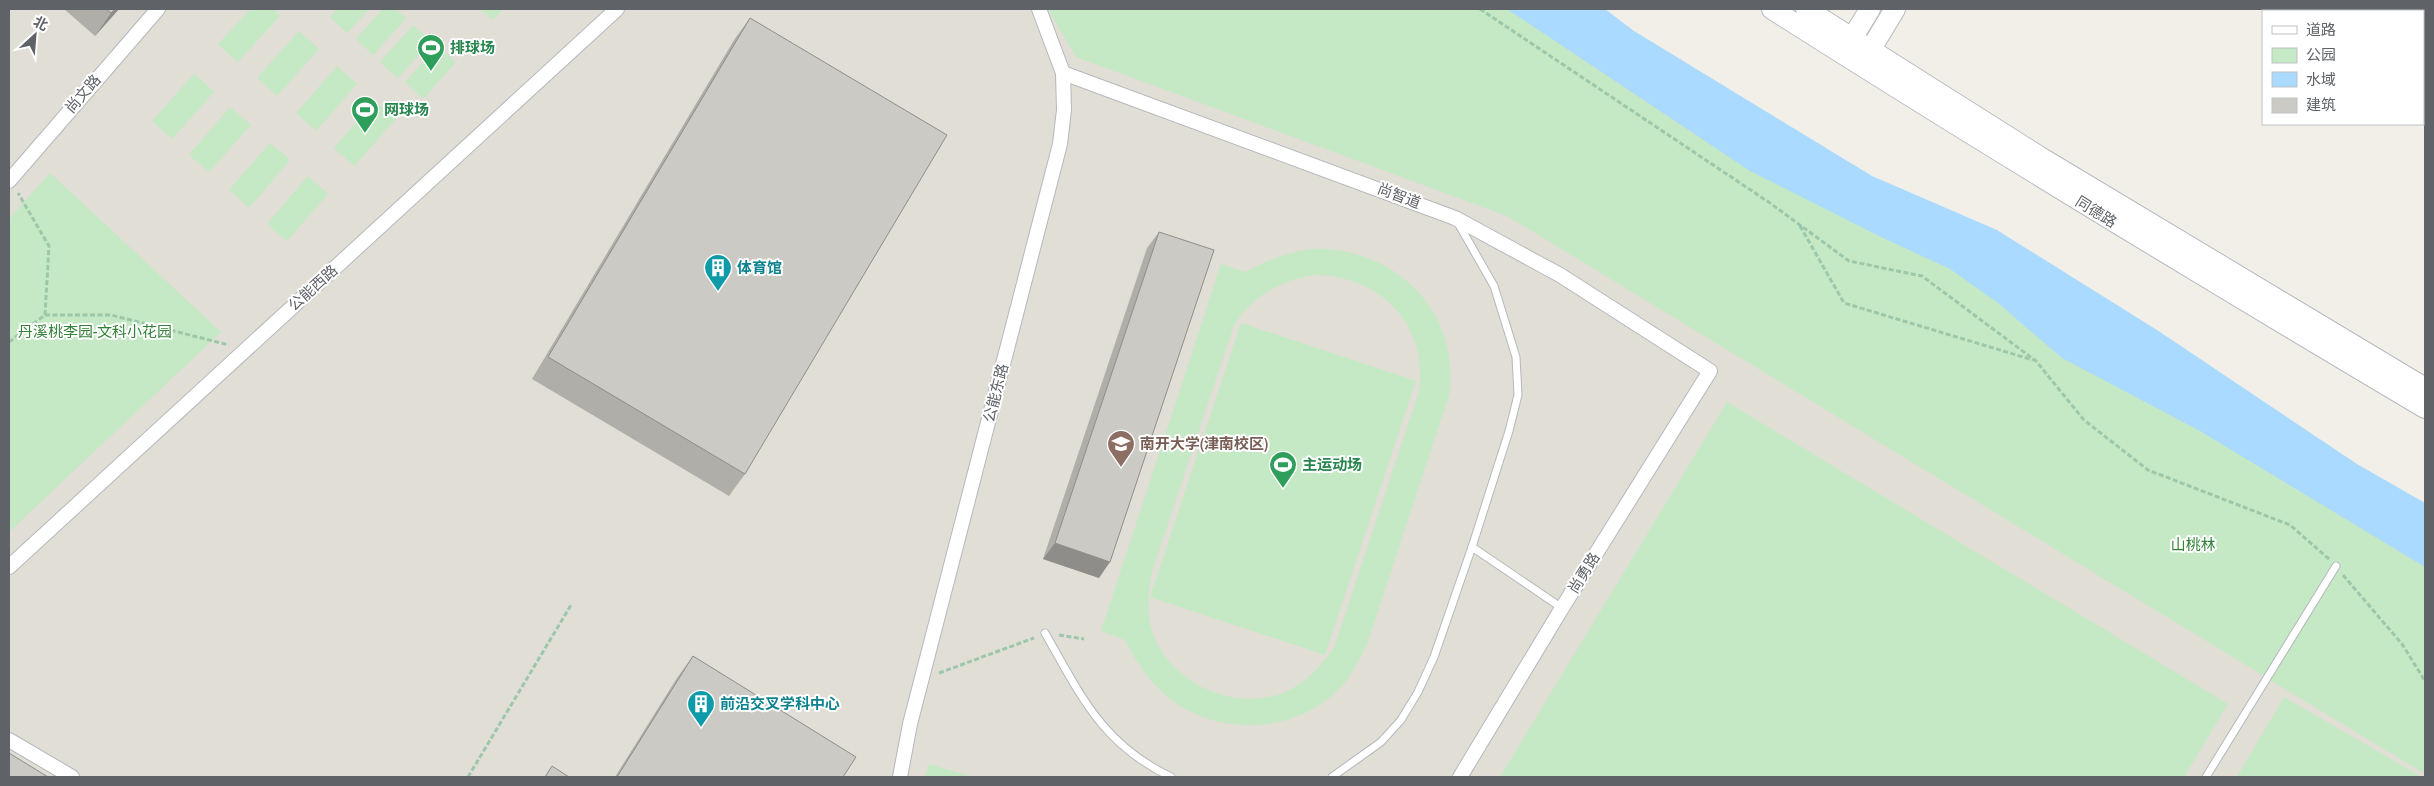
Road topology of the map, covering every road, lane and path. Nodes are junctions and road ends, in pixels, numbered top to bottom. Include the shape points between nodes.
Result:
1 (158, 9) edge
2 (617, 9) edge
3 (1039, 9) edge
4 (1480, 9) edge
5 (1772, 9) edge
6 (1806, 9) edge
7 (1870, 9) edge
8 (1895, 9) edge
9 (1847, 46) junction
10 (1865, 58) junction
11 (1063, 73) junction
12 (9, 180) edge
13 (1455, 218) junction
14 (1798, 224) junction
15 (45, 315) junction
16 (9, 342) edge
17 (245, 350) junction
18 (2036, 361) junction
19 (1710, 370) joint
20 (2425, 388) edge
21 (2425, 408) edge
22 (1472, 547) junction
23 (2336, 566) junction
24 (9, 567) edge
25 (571, 605) dead end
26 (1562, 608) junction
27 (1045, 633) junction
28 (1084, 639) dead end
29 (922, 679) junction
30 (2425, 681) edge
31 (9, 740) edge
32 (72, 777) edge
33 (468, 777) edge
34 (900, 777) edge
35 (1171, 777) edge
36 (1332, 777) edge
37 (1460, 777) edge
38 (2206, 777) edge

1 - 12 street, 尚文路
2 - 17 street, 公能西路
3 - 11 street, 公能东路
4 - 14 path
5 - 9 main road, 同德路
6 - 9 main road, 同德路
7 - 9 main road
8 - 10 main road
9 - 10 main road, 同德路
10 - 20 main road, 同德路 via 2040,157
10 - 21 main road, 同德路 via 2137,237
11 - 13 street, 尚智道
11 - 29 street, 公能东路 via 1064,110 1060,144
12 - 15 path via 49,246
13 - 19 street, 尚智道 via 1560,275
13 - 22 lane via 1497,293 1516,357 1518,395
14 - 18 path via 1849,261 1922,276
14 - 18 path via 1844,303
15 - 16 path
15 - 17 path via 111,315
17 - 24 street, 公能西路
18 - 23 path via 2084,420 2148,470 2290,525
19 - 26 street, 尚勇路
22 - 26 lane
22 - 36 lane via 1434,657 1401,720 1381,742
23 - 30 path via 2402,644
23 - 38 lane
25 - 33 path
26 - 37 street, 尚勇路
27 - 28 path
27 - 29 path
27 - 35 lane via 1090,711 1113,738 1137,758
29 - 34 street, 公能东路
31 - 32 street

